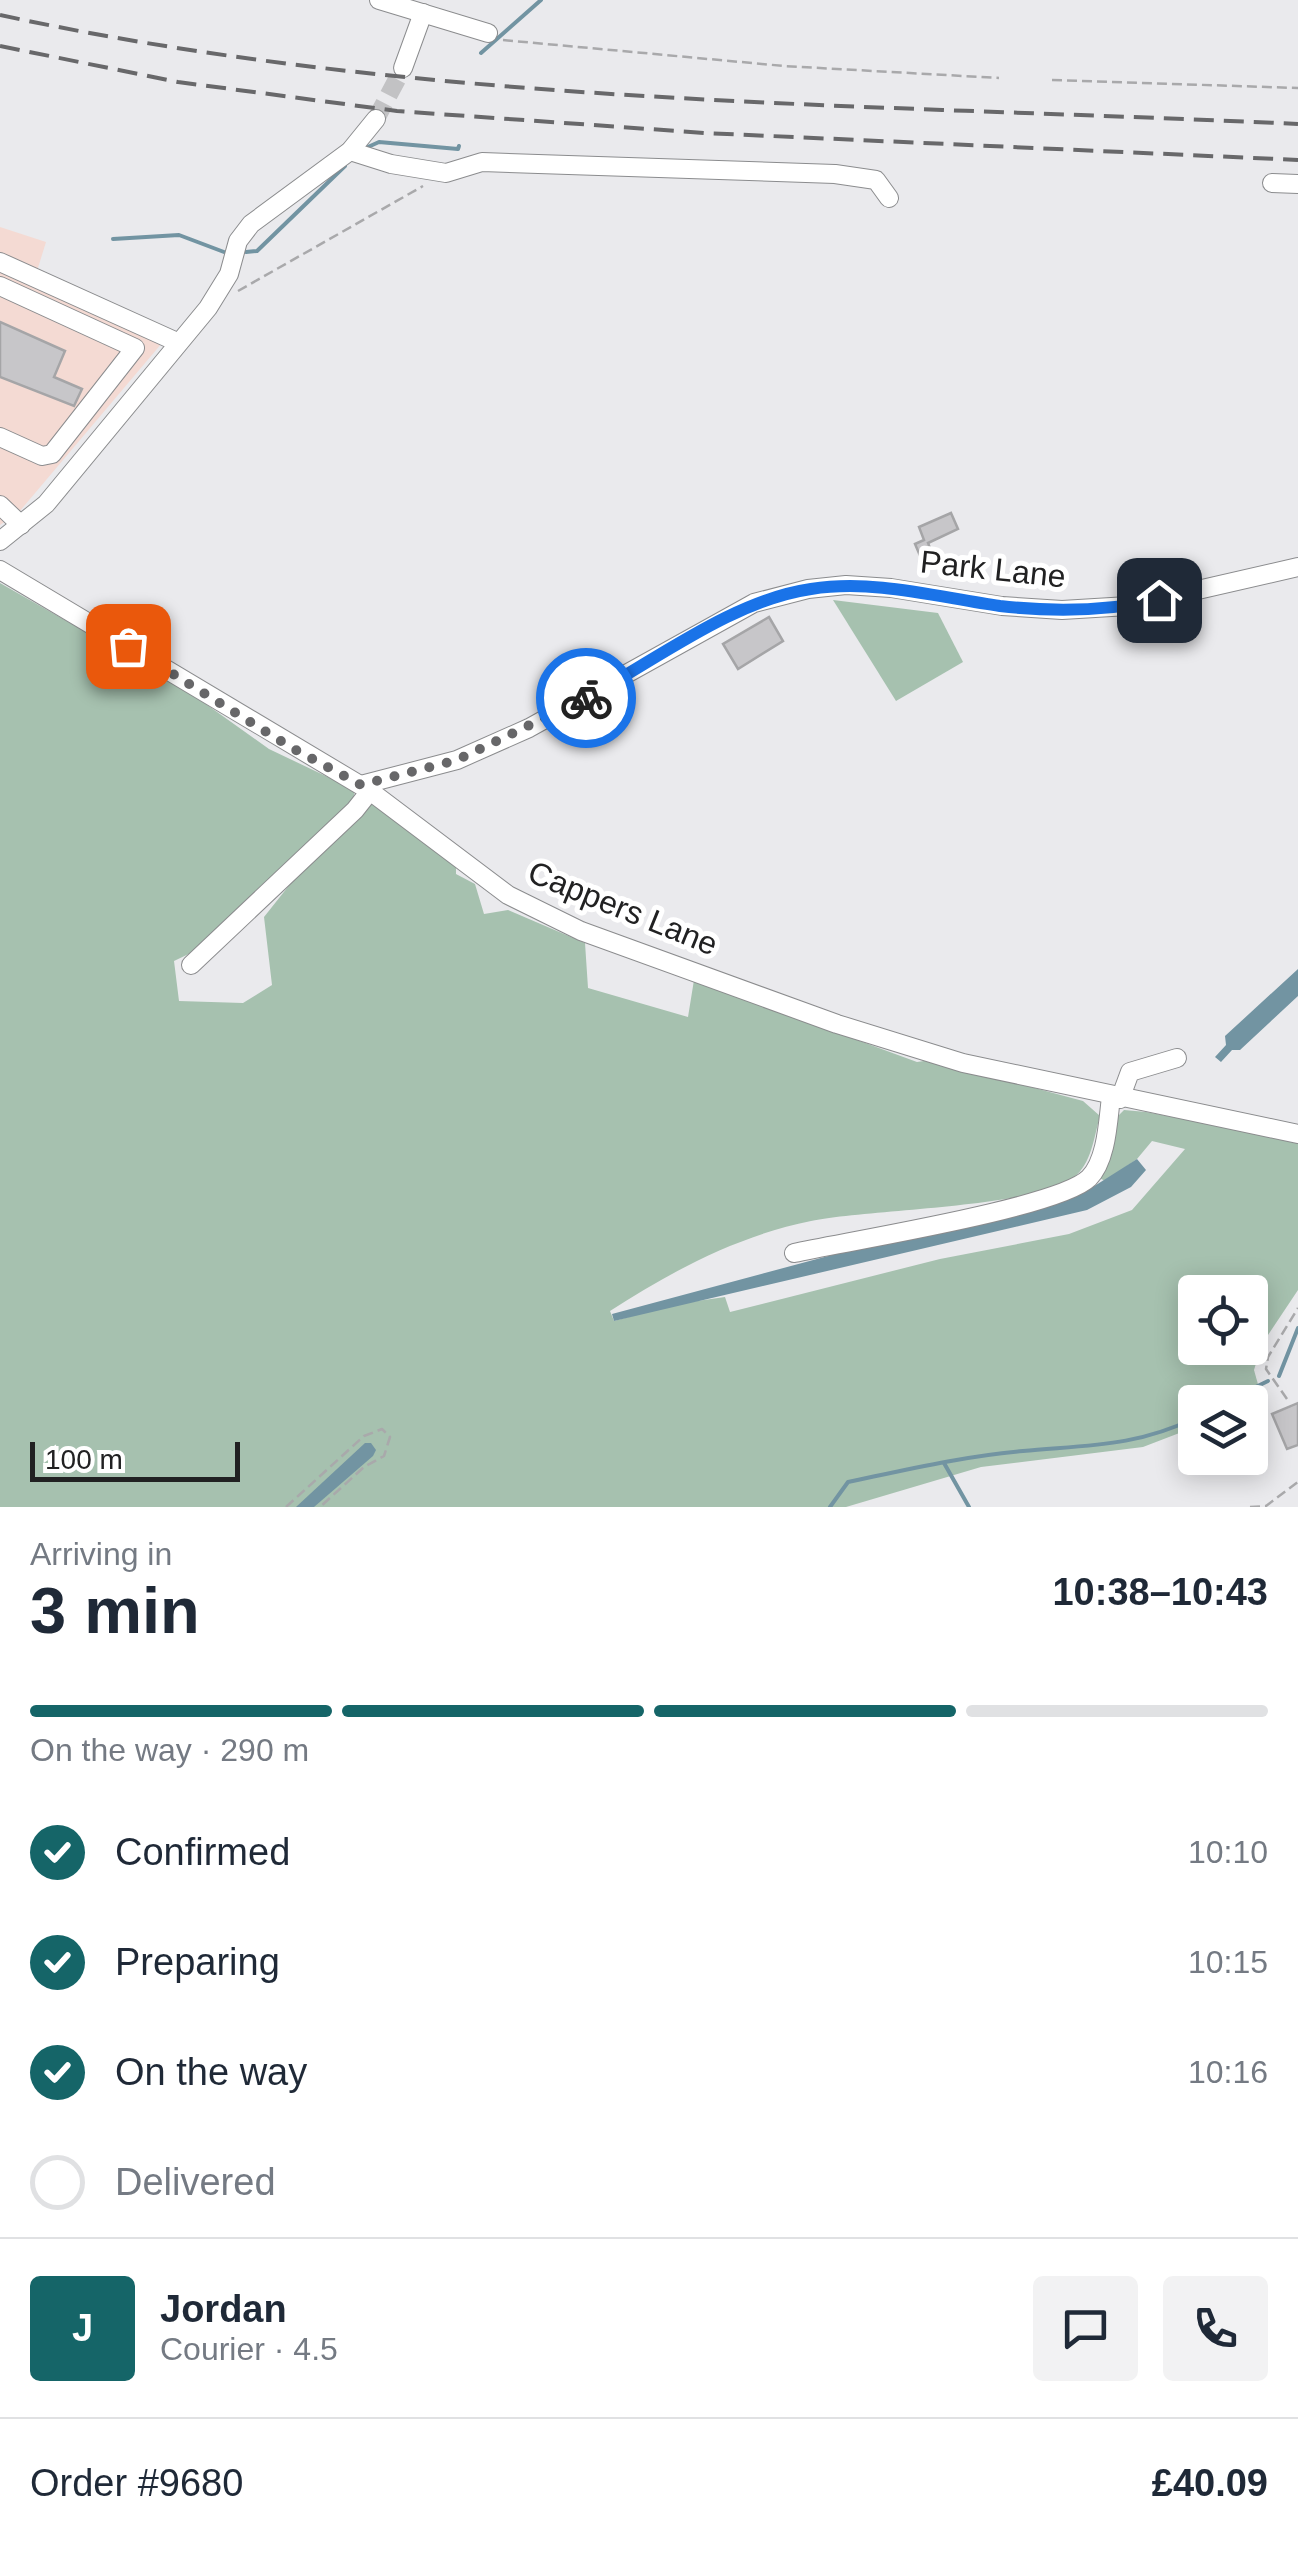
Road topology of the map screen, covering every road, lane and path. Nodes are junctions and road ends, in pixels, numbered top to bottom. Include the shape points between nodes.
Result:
1 (379, 0) edge
2 (423, 13) junction
3 (488, 33) dead end
4 (506, 42) dead end
5 (403, 68) tunnel mouth
6 (999, 78) dead end
7 (1052, 80) dead end
8 (1298, 88) edge
9 (376, 119) tunnel mouth
10 (350, 151) junction
11 (446, 173) junction
12 (1272, 183) dead end
13 (1298, 184) edge
14 (889, 198) dead end
15 (0, 262) edge
16 (0, 286) edge
17 (208, 308) junction
18 (177, 342) junction
19 (0, 437) edge
20 (0, 505) edge
21 (21, 525) junction
22 (0, 541) edge
23 (1298, 567) edge
24 (0, 570) edge
25 (366, 788) junction
26 (191, 965) dead end
27 (1177, 1058) dead end
28 (1116, 1098) junction
29 (1298, 1134) edge
30 (794, 1254) dead end
31 (1298, 1308) edge
32 (1287, 1399) dead end
33 (1298, 1482) edge
34 (286, 1507) edge
35 (320, 1507) edge
36 (1250, 1507) edge

1 - 2 street
2 - 3 street
2 - 5 street
4 - 6 path
7 - 8 path
9 - 10 street
10 - 11 street
10 - 17 street via 251,224
11 - 14 street via 482,162 835,174 876,180
11 - 17 path
12 - 13 street
15 - 18 street
16 - 19 street via 135,348 52,454 42,456
17 - 18 street
18 - 21 street via 46,504
20 - 21 street
21 - 22 street
23 - 25 street, Park Lane via 1128,606 1062,610 891,588 808,589 754,603 457,760
24 - 25 street, Cappers Lane
25 - 26 street via 355,810
25 - 28 street, Cappers Lane via 508,895 582,930 855,1030
27 - 28 street via 1130,1072
28 - 29 street, Cappers Lane
28 - 30 street via 1090,1178 1064,1192
31 - 32 path via 1266,1369
33 - 36 path via 1266,1506
34 - 35 path via 364,1436 382,1429 390,1437 384,1456

